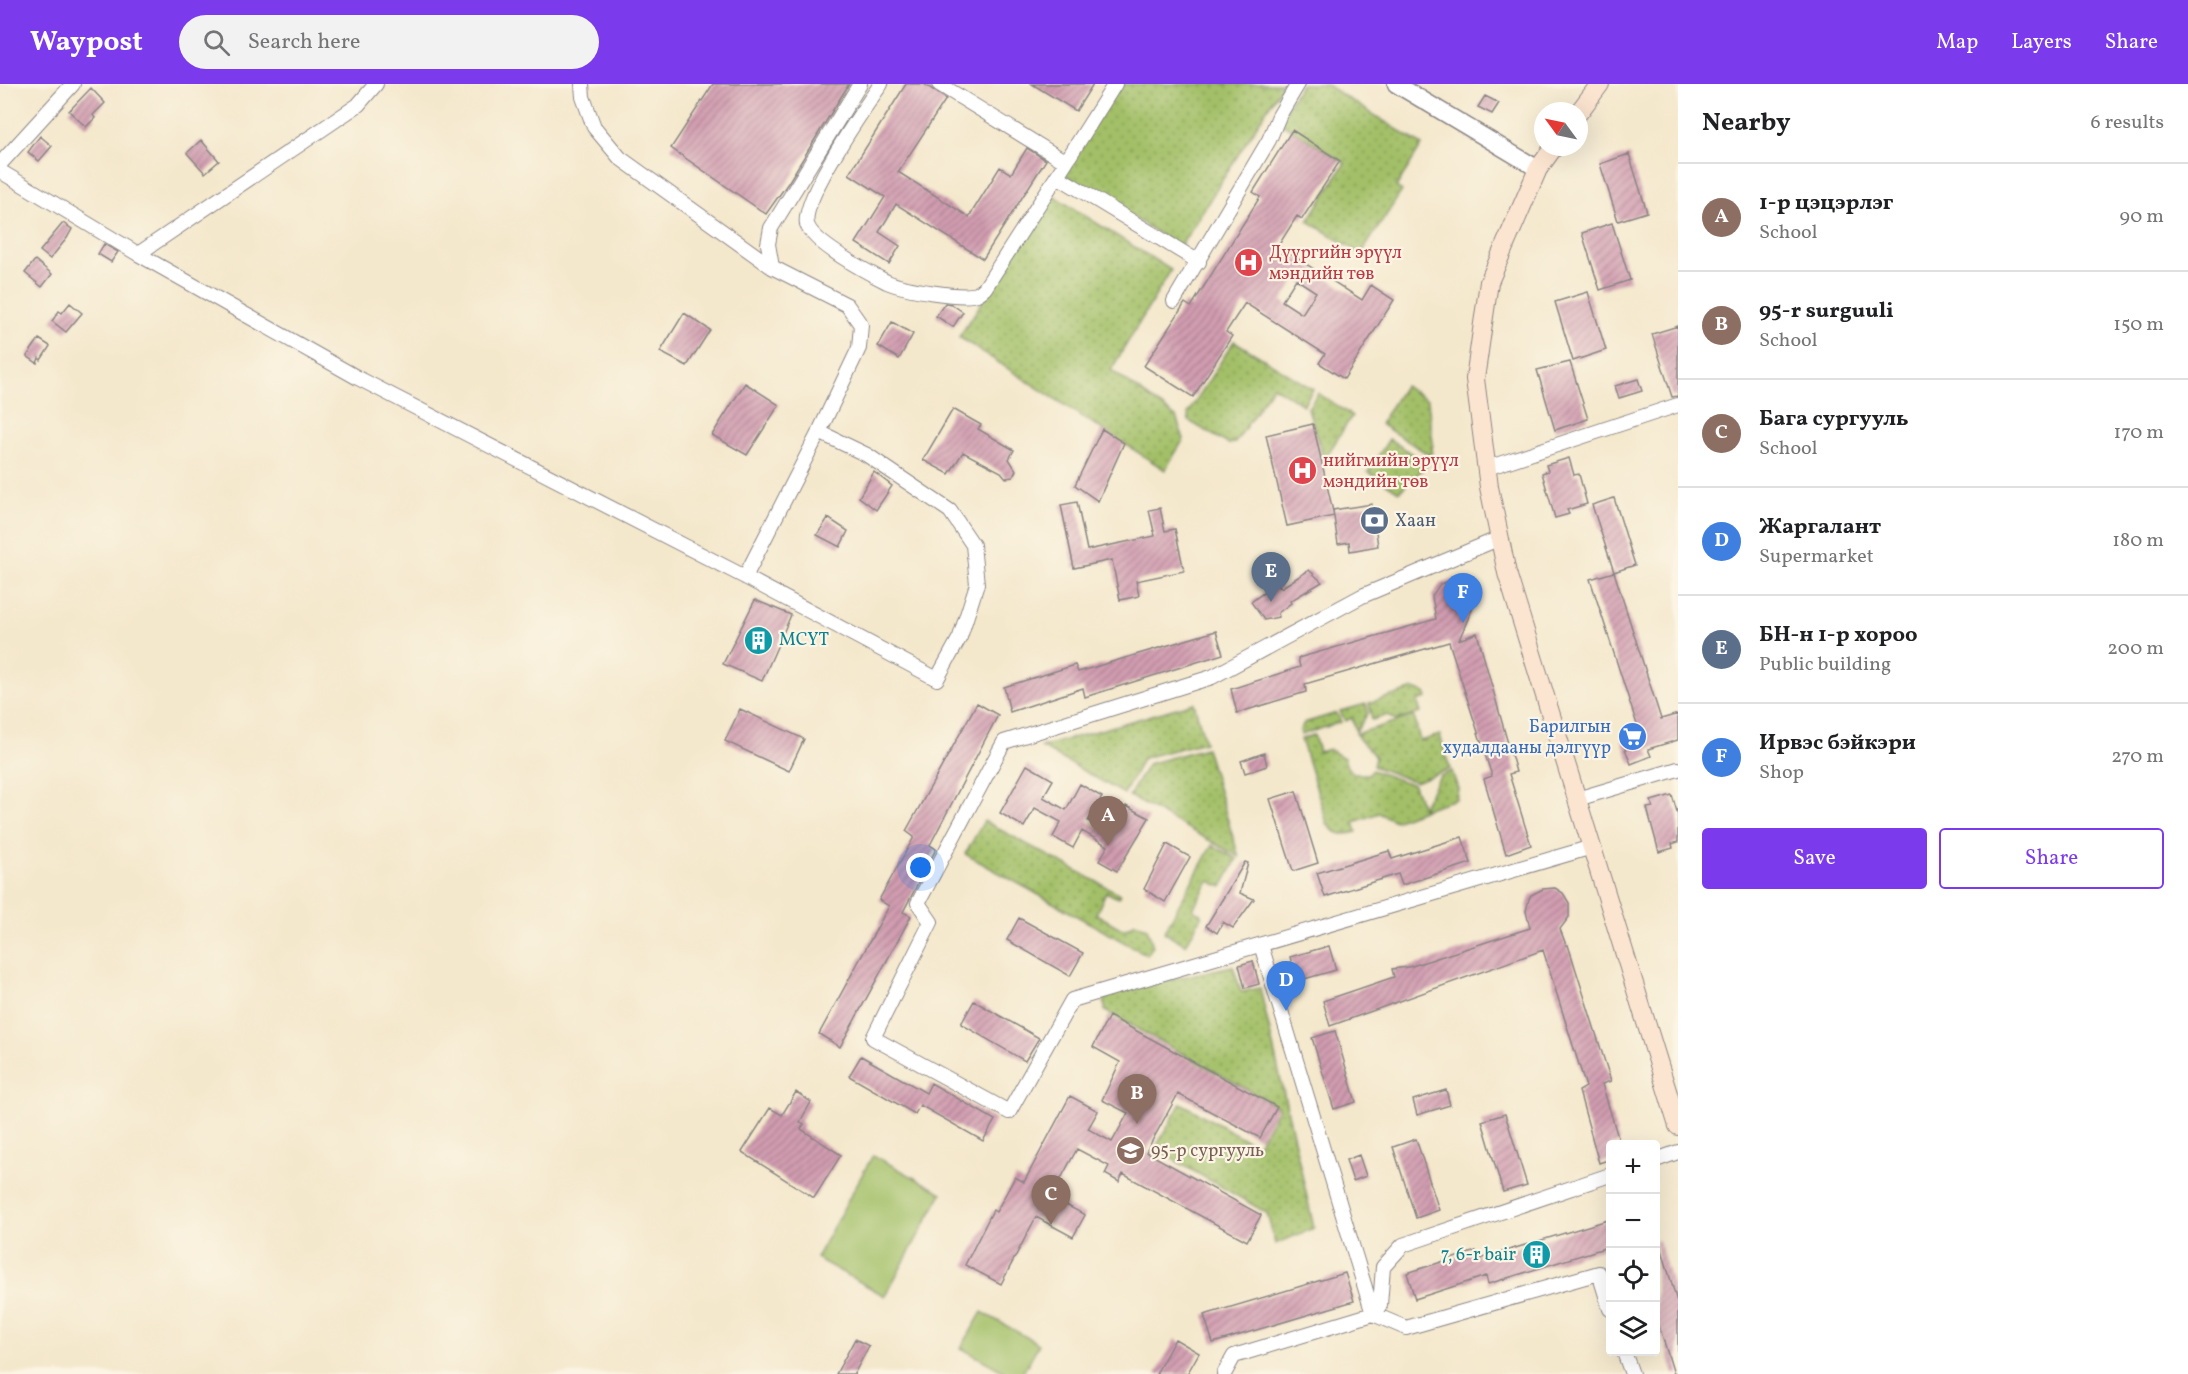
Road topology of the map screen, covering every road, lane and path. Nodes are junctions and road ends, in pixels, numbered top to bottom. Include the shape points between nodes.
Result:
1 (73, 84) edge
2 (376, 84) edge
3 (582, 84) edge
4 (860, 84) edge
5 (881, 84) edge
6 (939, 84) edge
7 (1115, 84) edge
8 (1298, 84) edge
9 (1396, 84) edge
10 (1600, 84) edge
11 (1586, 102) edge
12 (1547, 156) edge
13 (1066, 162) junction
14 (0, 164) edge
15 (1538, 169) junction
16 (0, 171) edge
17 (1057, 176) junction
18 (138, 254) junction
19 (1199, 262) junction
20 (772, 267) junction
21 (1174, 301) dead end
22 (1678, 405) edge
23 (819, 432) junction
24 (1486, 468) junction
25 (1500, 538) junction
26 (745, 577) junction
27 (1678, 769) edge
28 (1577, 799) junction
29 (1592, 847) junction
30 (1262, 945) junction
31 (1678, 1126) edge
32 (1678, 1152) edge
33 (1660, 1159) edge
34 (1606, 1177) edge
35 (1609, 1302) edge
36 (1373, 1314) junction
37 (1625, 1356) edge
38 (1224, 1374) edge
39 (1632, 1374) edge

1 - 14 street
2 - 18 street via 358,105
3 - 20 street via 594,127 621,158
4 - 20 street via 771,228 768,244
5 - 17 street via 817,189 808,207 807,224 815,237 888,282 963,296 978,294
6 - 13 street
7 - 13 street
8 - 19 street
9 - 15 street
10 - 11 main road
12 - 15 main road
13 - 17 street
15 - 24 main road via 1489,282 1475,379
16 - 18 street
17 - 19 street
18 - 26 street via 358,378
19 - 21 street
20 - 23 street via 847,305 861,325 859,348
22 - 24 street
23 - 26 street
23 - 26 street via 867,455 950,511 973,545 977,584 960,637 937,679
24 - 25 main road
25 - 28 main road via 1507,573
25 - 30 street via 1362,596 1212,677 1004,742 918,903 931,922 873,1038 1009,1112 1072,1000
27 - 28 street
28 - 29 main road
29 - 30 street
29 - 31 main road
30 - 36 street
32 - 33 street
34 - 36 street via 1403,1245 1383,1267 1380,1305
35 - 36 street via 1599,1273 1406,1328
36 - 38 street via 1233,1356
37 - 39 street

